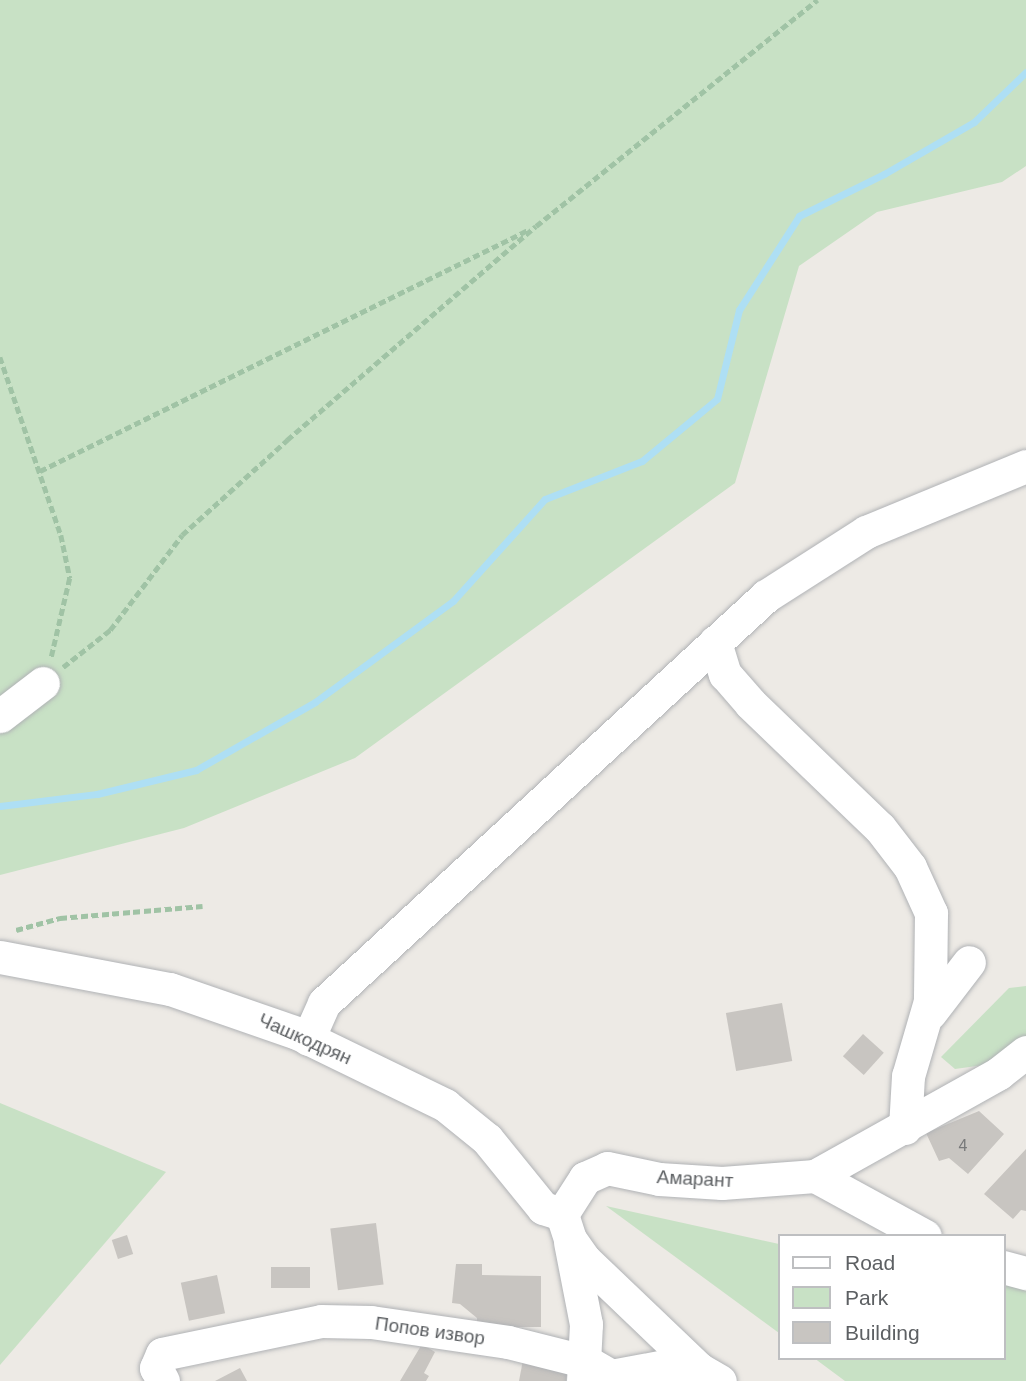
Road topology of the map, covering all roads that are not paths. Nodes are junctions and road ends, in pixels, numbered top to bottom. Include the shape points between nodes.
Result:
1 (1026, 466) edge
2 (715, 642) junction
3 (43, 683) road end
4 (0, 716) edge
5 (4, 945) edge
6 (969, 961) dead end
7 (926, 1018) junction
8 (308, 1039) junction
9 (1026, 1052) edge
10 (905, 1128) junction
11 (815, 1176) junction
12 (566, 1226) junction
13 (921, 1234) edge
14 (1005, 1268) edge
15 (1026, 1273) edge
16 (585, 1371) edge
17 (709, 1375) edge
18 (163, 1381) edge

1 - 2 street via 866,532 766,596
2 - 7 street via 725,674 880,828 910,867 931,913 934,959
2 - 8 street via 324,1003
3 - 4 street
5 - 8 street, Чашкодрян via 170,989
6 - 7 street
7 - 10 street via 908,1076
8 - 12 street, Чашкодрян via 444,1105 487,1139 543,1208
9 - 10 street, Амарант
10 - 11 street, Амарант
11 - 12 street, Амарант via 722,1183 659,1179 607,1168 585,1178
11 - 13 street
12 - 16 street via 586,1324
12 - 17 street via 584,1259
14 - 15 street
16 - 17 street, Попов извор via 611,1376 675,1364
16 - 18 street, Попов извор via 508,1342 371,1322 321,1321 162,1354 156,1368

